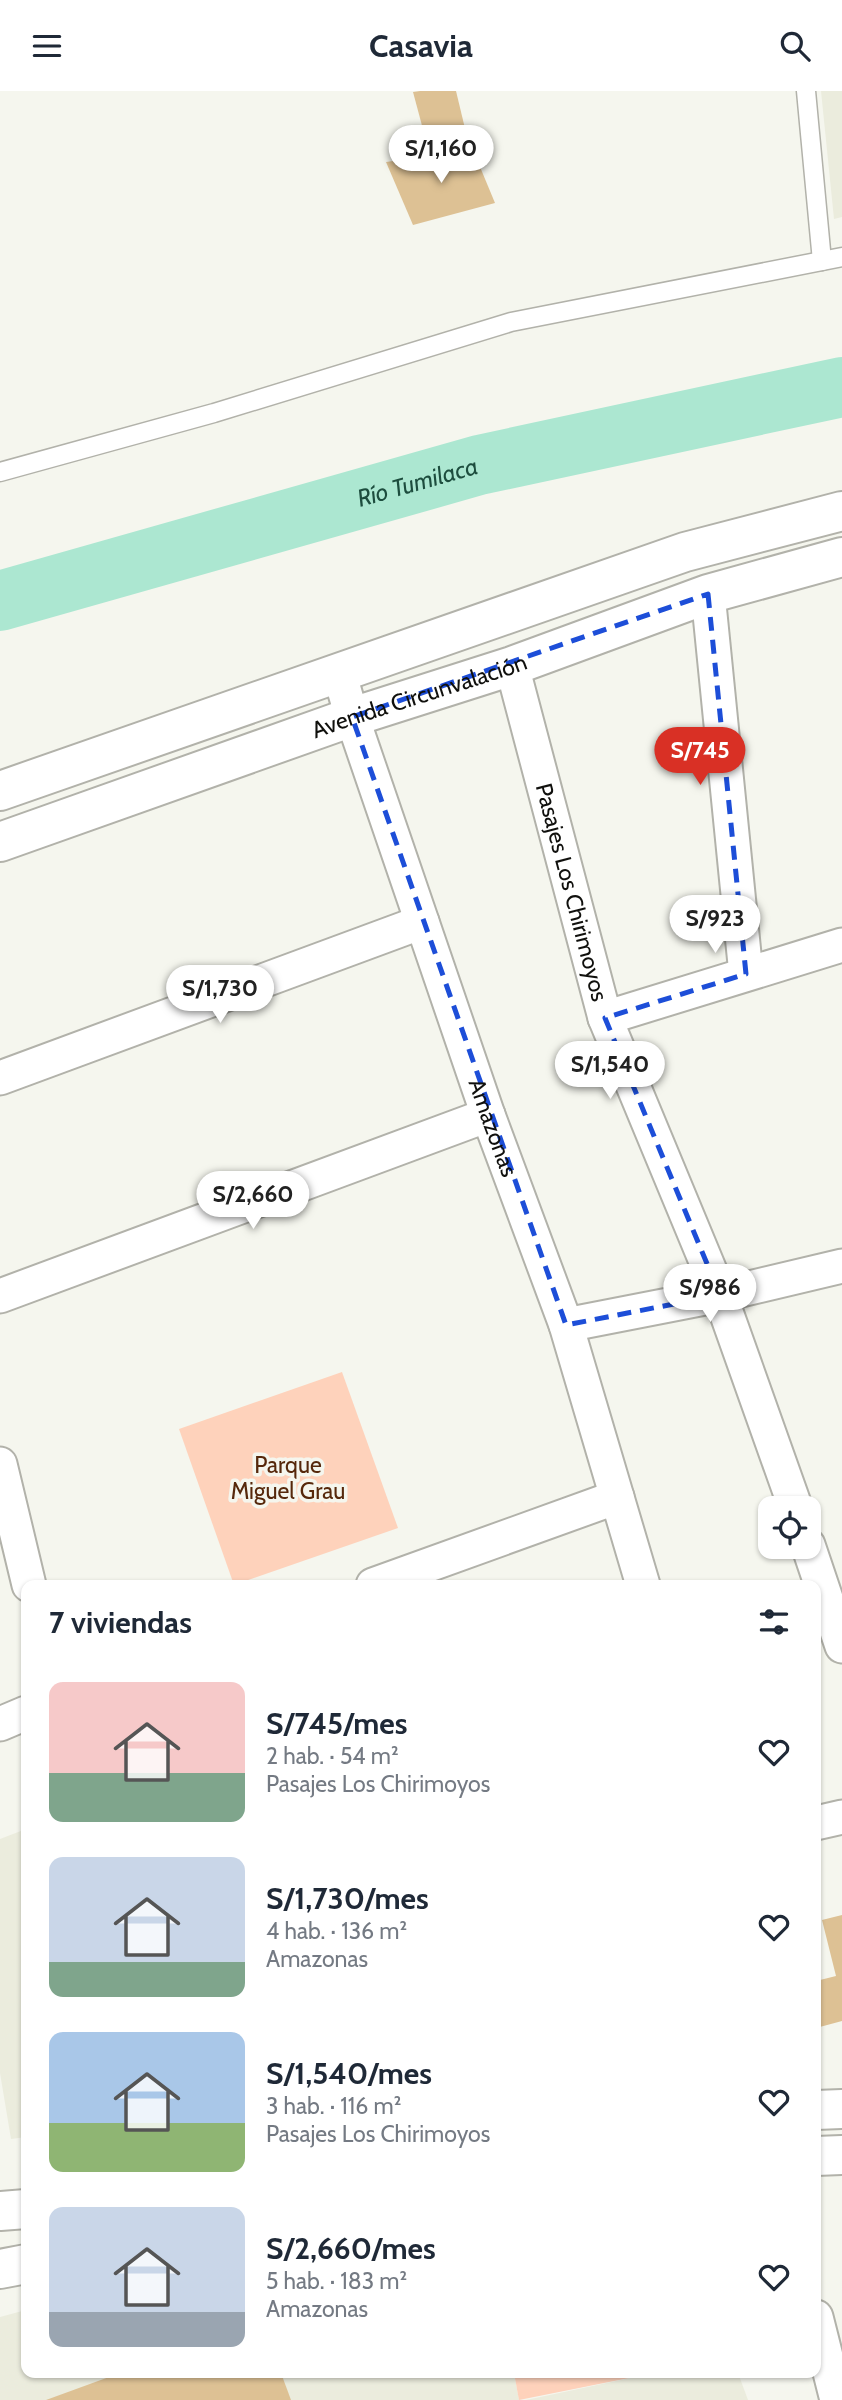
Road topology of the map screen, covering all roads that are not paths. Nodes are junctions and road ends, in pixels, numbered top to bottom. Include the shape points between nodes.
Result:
1 (806, 91) edge
2 (842, 257) edge
3 (822, 261) junction
4 (0, 472) edge
5 (842, 511) edge
6 (842, 557) edge
7 (708, 594) junction
8 (512, 666) junction
9 (339, 672) junction
10 (352, 717) junction
11 (0, 791) edge
12 (0, 842) edge
13 (422, 922) junction
14 (842, 945) edge
15 (746, 974) junction
16 (605, 1018) junction
17 (0, 1077) edge
18 (488, 1115) junction
19 (842, 1266) edge
20 (720, 1295) junction
21 (0, 1296) edge
22 (566, 1325) junction
23 (0, 1465) edge
24 (791, 1496) edge
25 (617, 1497) junction
26 (813, 1559) edge
27 (28, 1580) edge
28 (387, 1580) edge
29 (642, 1580) edge
30 (820, 1580) edge
31 (821, 1584) edge
32 (842, 1646) edge
33 (21, 1715) edge
34 (0, 1724) edge
35 (842, 1817) edge
36 (821, 1822) edge
37 (842, 2109) edge
38 (821, 2110) edge
39 (842, 2155) edge
40 (821, 2156) edge
41 (21, 2210) edge
42 (0, 2211) edge
43 (821, 2337) edge
44 (837, 2400) edge

1 - 3 lane
2 - 3 lane
3 - 4 lane via 511,321 214,413
5 - 9 main road, Avenida Circunvalación via 685,552
6 - 7 main road, Avenida Circunvalación
7 - 8 main road, Avenida Circunvalación
7 - 15 street
8 - 10 main road, Avenida Circunvalación
8 - 16 street, Pasajes Los Chirimoyos
9 - 10 street, Amazonas
9 - 11 main road, Avenida Circunvalación
10 - 12 main road, Avenida Circunvalación
10 - 13 street, Amazonas
13 - 17 street
13 - 18 street, Amazonas
14 - 15 street
15 - 16 street
16 - 20 street, Pasajes Los Chirimoyos
18 - 21 street
18 - 22 street, Amazonas
19 - 20 street
20 - 22 street
20 - 24 street, Pasajes Los Chirimoyos
22 - 25 street, Amazonas
23 - 27 street
25 - 28 street
25 - 29 street, Amazonas
26 - 30 street
31 - 32 street
33 - 34 street
35 - 36 street
37 - 38 main road
39 - 40 main road
41 - 42 main road
43 - 44 street

